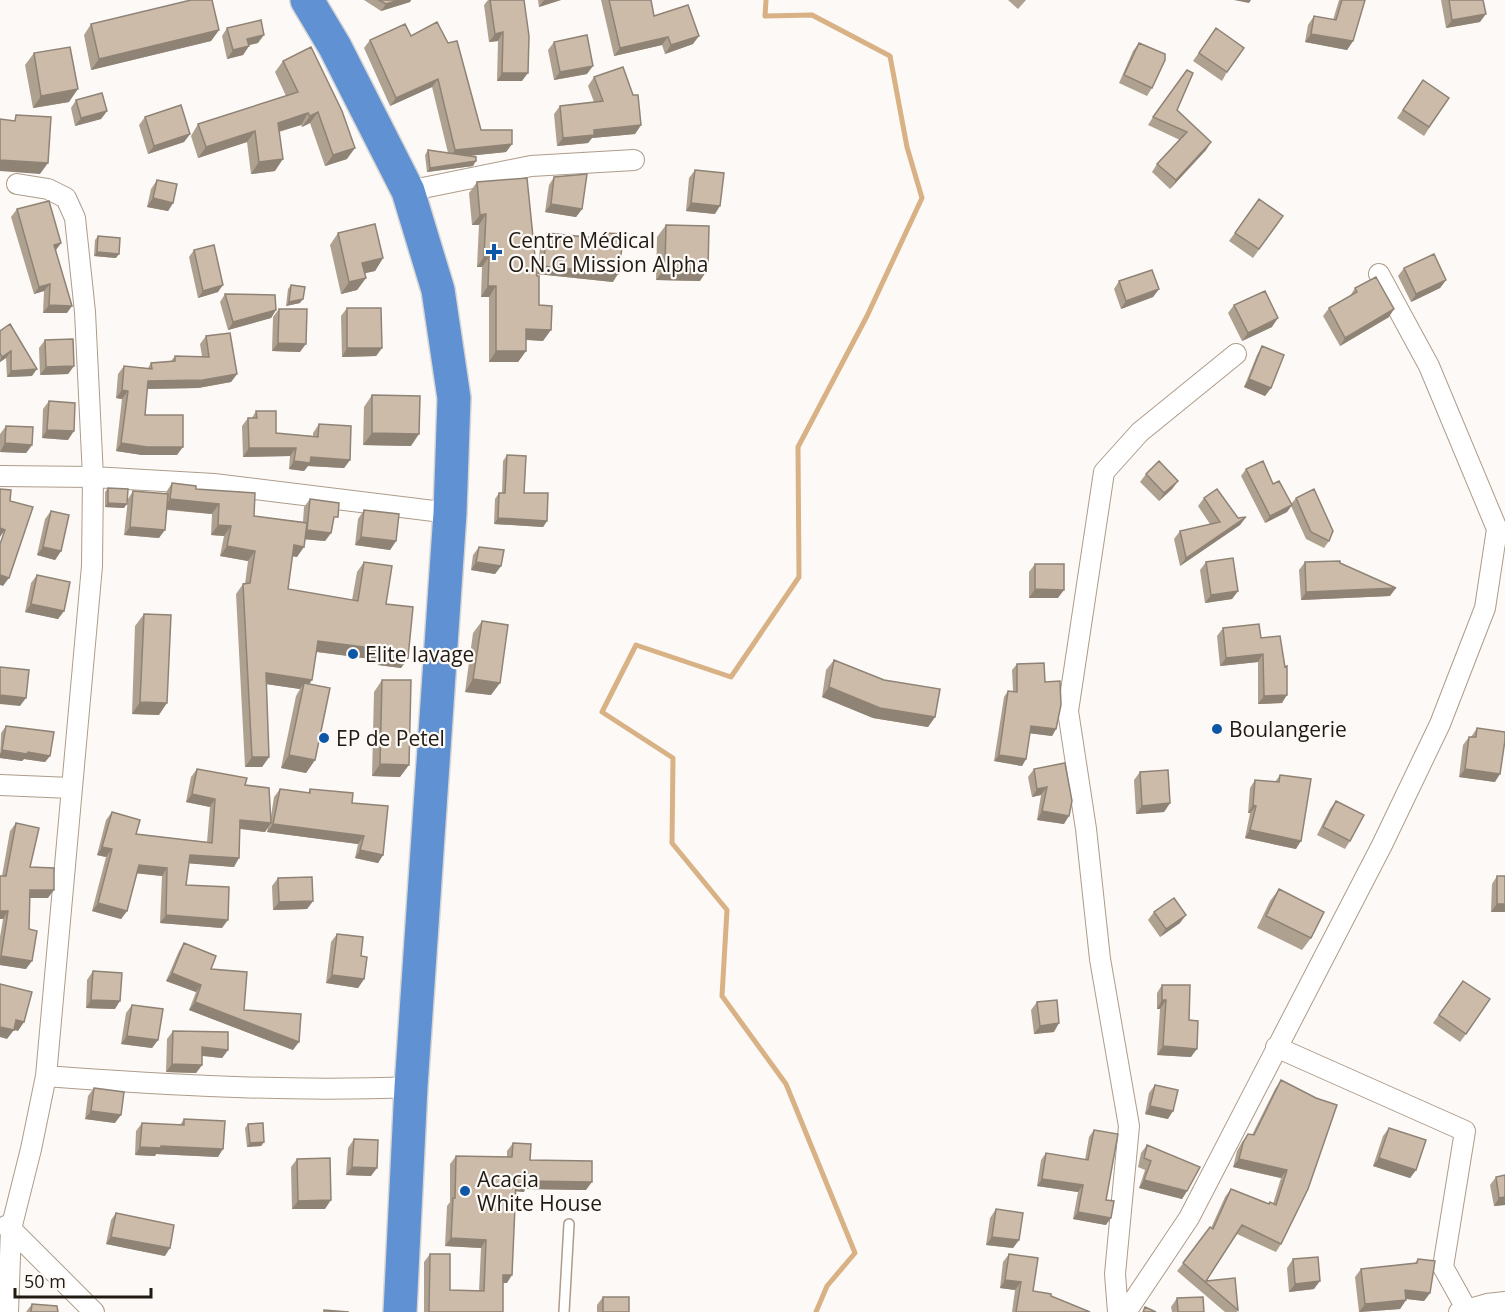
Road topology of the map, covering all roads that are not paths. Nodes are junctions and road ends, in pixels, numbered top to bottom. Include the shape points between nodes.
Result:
1 (307, 0) edge
2 (634, 160) dead end
3 (17, 184) dead end
4 (408, 191) junction
5 (1379, 274) dead end
6 (1236, 354) dead end
7 (0, 476) edge
8 (93, 477) junction
9 (450, 513) junction
10 (1501, 527) edge
11 (0, 785) edge
12 (71, 788) junction
13 (1276, 1047) junction
14 (46, 1076) junction
15 (411, 1087) junction
16 (569, 1224) dead end
17 (4, 1229) edge
18 (1494, 1306) edge
19 (1463, 1311) edge
20 (8, 1312) edge
21 (94, 1312) edge
22 (400, 1312) edge
23 (564, 1312) edge
24 (1118, 1312) edge
25 (1126, 1312) edge

1 - 4 highway
2 - 4 street via 531,166
3 - 8 street via 48,189 66,198 75,218 85,312
4 - 9 highway via 438,290 453,398
5 - 10 street via 1429,366
6 - 24 street via 1140,432 1104,472 1068,711 1100,959 1129,1126 1115,1274
7 - 8 street
8 - 9 street via 214,484
8 - 12 street via 92,566
9 - 15 highway
10 - 13 street via 1485,608 1440,724 1382,845
11 - 12 street
12 - 14 street
13 - 19 street via 1465,1131 1443,1267
13 - 25 street via 1189,1218
14 - 15 street via 339,1090
14 - 17 street via 31,1149
15 - 22 highway
16 - 23 lane
17 - 20 street
17 - 21 street
18 - 19 street

